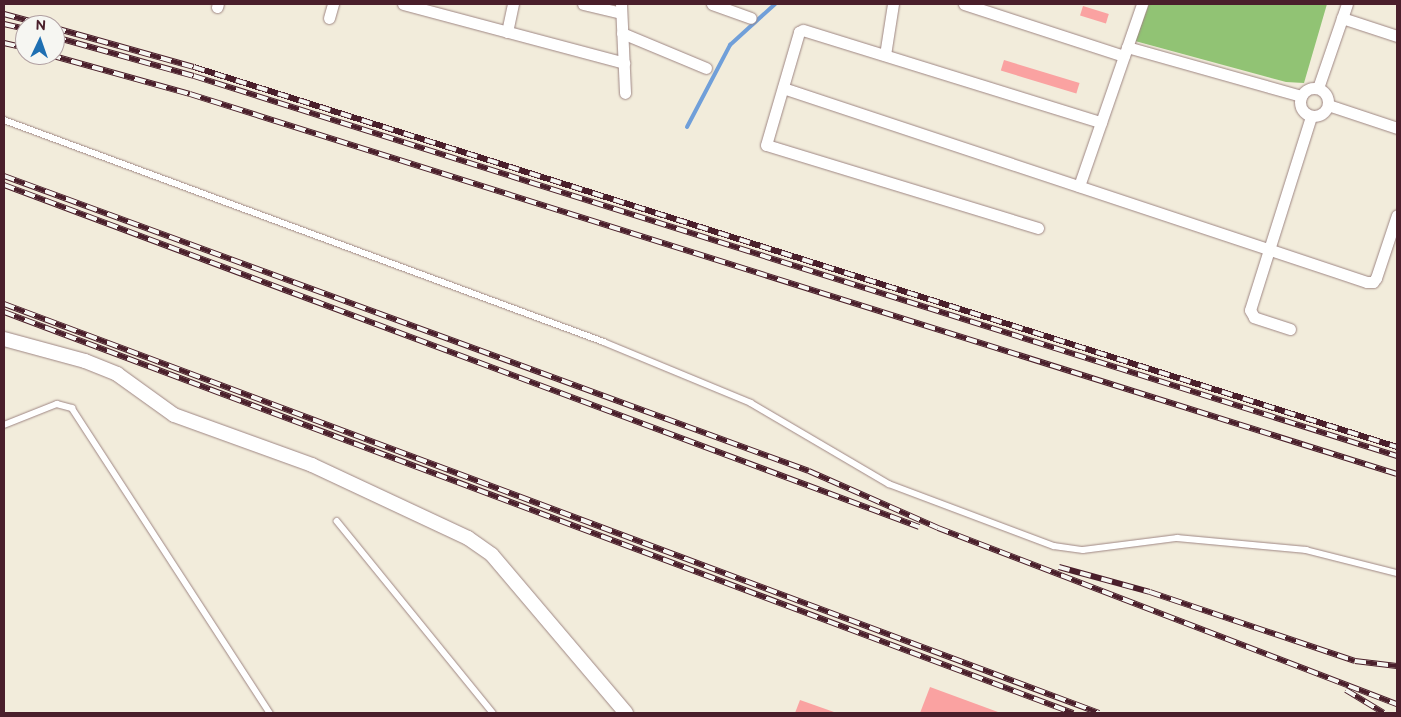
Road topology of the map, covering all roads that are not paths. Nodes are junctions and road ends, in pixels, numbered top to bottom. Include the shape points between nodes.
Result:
1 (332, 4) edge
2 (402, 4) edge
3 (514, 4) edge
4 (584, 4) edge
5 (712, 4) edge
6 (894, 4) edge
7 (964, 4) edge
8 (1142, 4) edge
9 (1347, 4) edge
10 (430, 8) edge
11 (619, 10) edge
12 (329, 18) dead end
13 (751, 18) dead end
14 (1342, 18) junction
15 (507, 32) junction
16 (622, 33) junction
17 (1397, 36) edge
18 (1126, 51) junction
19 (885, 55) junction
20 (619, 61) junction
21 (706, 68) dead end
22 (783, 88) junction
23 (1318, 88) junction
24 (625, 93) dead end
25 (1301, 96) junction
26 (1328, 105) junction
27 (1311, 116) junction
28 (4, 120) edge
29 (1101, 122) junction
30 (1397, 128) edge
31 (1079, 186) junction
32 (1397, 215) edge
33 (1038, 228) dead end
34 (1270, 250) junction
35 (1290, 329) dead end
36 (4, 339) edge
37 (4, 425) edge
38 (337, 521) dead end
39 (1397, 573) edge
40 (270, 713) edge
41 (493, 713) edge
42 (626, 713) edge

1 - 12 street
2 - 10 street
3 - 15 street
4 - 11 street
5 - 13 street
6 - 19 street
7 - 18 street
8 - 18 street
9 - 14 street
10 - 15 street
11 - 16 street
14 - 17 street
14 - 23 street
15 - 20 street
16 - 20 street
16 - 21 street
18 - 25 street
18 - 29 street
19 - 22 street via 800,30
19 - 29 street
20 - 24 street
22 - 31 street
22 - 33 street via 766,144
23 - 25 street via 1309,89
23 - 26 street via 1326,94
25 - 27 street via 1301,107
26 - 27 street via 1321,115
26 - 30 street
27 - 34 street
28 - 39 lane via 604,342 751,403 889,484 1054,546 1083,550 1177,538 1306,550
29 - 31 street
31 - 34 street
32 - 34 street via 1373,282
34 - 35 street via 1250,314
36 - 42 street via 84,361 117,374 174,415 312,465 468,538 492,555
37 - 40 lane via 57,404 72,408
38 - 41 lane

